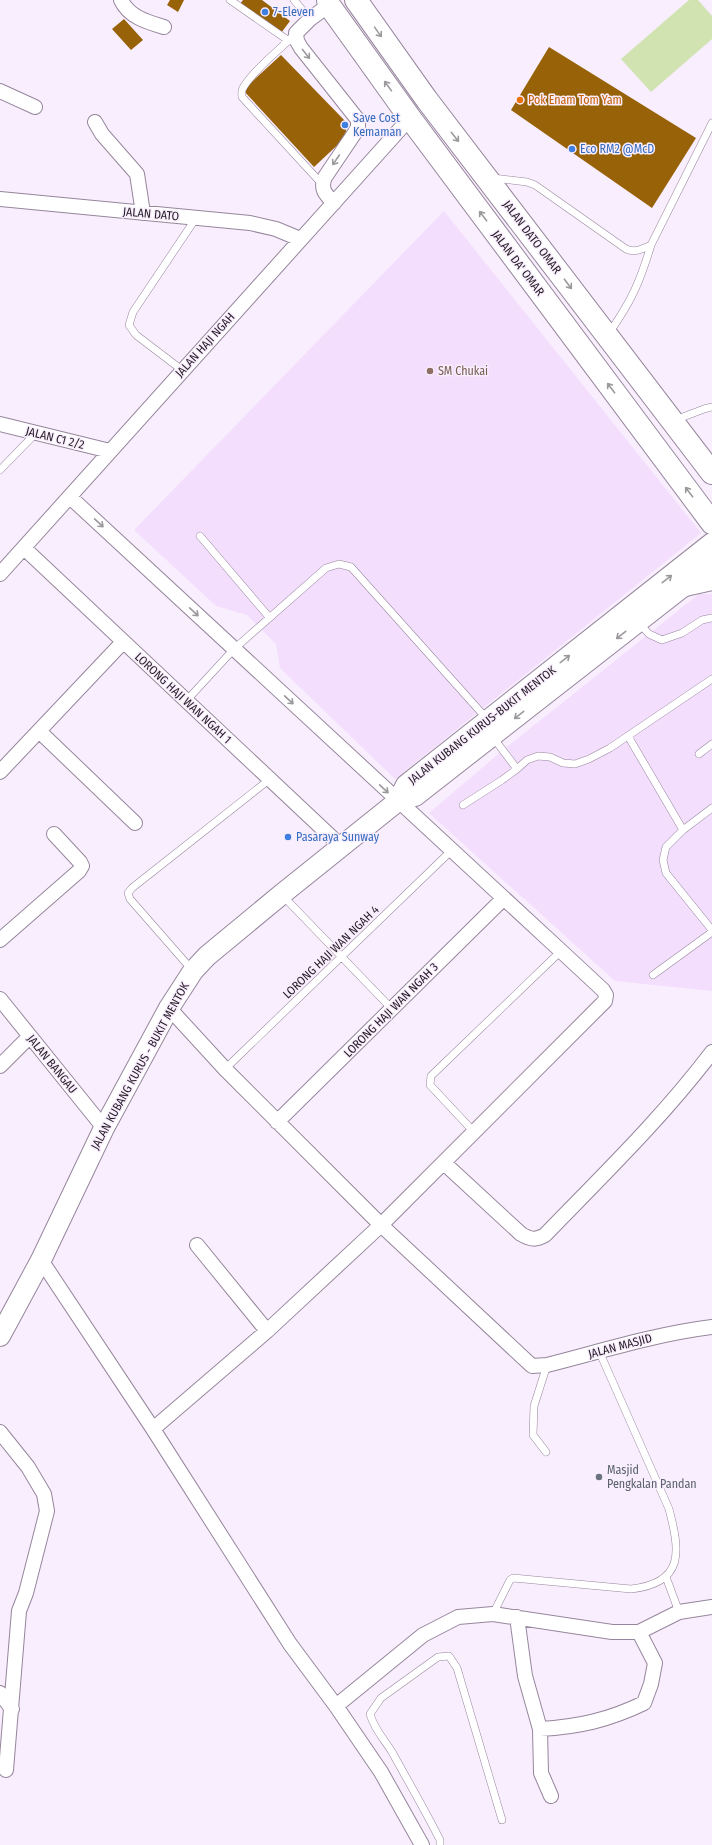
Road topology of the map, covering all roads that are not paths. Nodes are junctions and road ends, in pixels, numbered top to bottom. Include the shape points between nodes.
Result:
1 (121, 0) edge
2 (230, 0) edge
3 (294, 0) edge
4 (356, 0) edge
5 (328, 3) edge
6 (310, 19) junction
7 (164, 27) dead end
8 (293, 37) junction
9 (0, 91) edge
10 (35, 106) dead end
11 (410, 118) junction
12 (95, 122) dead end
13 (712, 124) edge
14 (486, 178) junction
15 (322, 184) junction
16 (0, 199) edge
17 (334, 203) junction
18 (144, 213) junction
19 (196, 218) junction
20 (300, 239) junction
21 (651, 245) junction
22 (607, 335) junction
23 (182, 370) junction
24 (648, 387) junction
25 (712, 408) edge
26 (673, 421) junction
27 (0, 424) edge
28 (35, 434) junction
29 (110, 451) junction
30 (0, 470) edge
31 (712, 473) edge
32 (712, 488) edge
33 (70, 496) junction
34 (712, 523) edge
35 (200, 536) dead end
36 (712, 543) edge
37 (24, 548) junction
38 (712, 564) edge
39 (0, 574) edge
40 (712, 579) edge
41 (685, 585) junction
42 (269, 617) junction
43 (712, 618) edge
44 (638, 622) junction
45 (123, 642) junction
46 (234, 650) junction
47 (712, 679) edge
48 (187, 700) junction
49 (490, 728) junction
50 (39, 731) junction
51 (628, 736) junction
52 (712, 744) edge
53 (699, 754) dead end
54 (517, 769) junction
55 (0, 772) edge
56 (270, 779) junction
57 (398, 801) junction
58 (463, 805) dead end
59 (712, 808) edge
60 (135, 823) dead end
61 (683, 830) junction
62 (54, 834) dead end
63 (342, 847) junction
64 (452, 850) junction
65 (282, 894) junction
66 (504, 898) junction
67 (712, 931) edge
68 (0, 940) edge
69 (561, 950) junction
70 (342, 957) junction
71 (193, 971) junction
72 (653, 975) dead end
73 (0, 999) edge
74 (168, 1008) junction
75 (392, 1009) junction
76 (29, 1037) junction
77 (712, 1052) edge
78 (0, 1066) edge
79 (225, 1069) junction
80 (277, 1122) junction
81 (104, 1128) junction
82 (474, 1132) junction
83 (444, 1162) junction
84 (381, 1225) junction
85 (197, 1245) dead end
86 (41, 1260) junction
87 (712, 1327) edge
88 (267, 1331) junction
89 (0, 1336) edge
90 (599, 1351) junction
91 (547, 1365) junction
92 (153, 1429) junction
93 (0, 1432) edge
94 (546, 1452) dead end
95 (666, 1577) junction
96 (712, 1607) edge
97 (679, 1612) junction
98 (493, 1614) junction
99 (517, 1617) junction
100 (640, 1632) junction
101 (0, 1693) edge
102 (336, 1706) junction
103 (12, 1709) junction
104 (540, 1729) junction
105 (6, 1770) dead end
106 (551, 1796) dead end
107 (502, 1820) dead end
108 (422, 1845) edge
109 (440, 1845) edge

1 - 7 street via 132,15
2 - 8 lane
3 - 6 lane
4 -> 14 highway, JALAN DATO OMAR
5 - 6 street
11 -> 5 highway, JALAN DA' OMAR
6 - 8 street
8 -> 15 street via 358,120 358,127
8 - 15 lane via 254,74 242,89 242,97
9 - 10 street
11 - 17 street, JALAN HAJI NGAH
34 -> 11 highway, JALAN DA' OMAR
12 - 18 street via 102,134 137,174
13 - 21 lane
14 - 21 lane via 535,185 632,251
14 -> 22 highway, JALAN DATO OMAR
15 - 17 street via 323,191
16 - 18 street, JALAN DATO
17 - 20 street, JALAN HAJI NGAH
18 - 19 street, JALAN DATO
19 - 20 street, JALAN DATO via 250,222
19 - 23 lane via 133,312 129,325 136,335
20 - 23 street, JALAN HAJI NGAH
21 - 22 lane via 641,278 626,310
22 - 24 highway, JALAN DATO OMAR
23 - 29 street, JALAN HAJI NGAH
24 - 26 highway, JALAN DATO OMAR
24 - 32 highway via 654,405 664,421
25 - 26 lane
26 - 31 highway, JALAN DATO OMAR
27 - 28 street, JALAN C1 2/2
28 - 29 street, JALAN C1 2/2
28 - 30 lane
29 - 33 street, JALAN HAJI NGAH
33 - 37 street, JALAN HAJI NGAH
33 -> 46 street
35 - 42 lane
49 -> 36 main road, JALAN KUBANG KURUS-BUKIT MENTOK
37 - 39 street, JALAN HAJI NGAH
37 - 45 street, LORONG HAJI WAN NGAH 1
38 - 41 main road, JALAN KUBANG KURUS-BUKIT MENTOK
40 - 41 highway
41 - 44 main road, JALAN KUBANG KURUS-BUKIT MENTOK
42 - 46 lane
42 - 49 lane via 326,568 339,564 351,567
43 - 44 lane via 702,620 682,633 662,640 649,634
44 -> 49 main road, JALAN KUBANG KURUS-BUKIT MENTOK
45 - 48 street, LORONG HAJI WAN NGAH 1
45 - 50 street
46 - 48 lane
46 -> 57 street
47 - 51 lane
48 - 56 street, LORONG HAJI WAN NGAH 1
49 - 54 lane
49 - 57 main road, JALAN KUBANG KURUS-BUKIT MENTOK via 406,785
50 - 55 street
50 - 60 street
51 - 54 lane via 589,759 575,764 538,756 527,760
51 - 61 lane
52 - 53 lane
54 - 58 lane
56 - 63 street, LORONG HAJI WAN NGAH 1
56 - 71 lane via 128,893 130,899
57 - 63 main road, JALAN KUBANG KURUS - BUKIT MENTOK
57 - 64 street
59 - 61 lane
61 - 67 lane via 666,847 662,860 666,874
62 - 68 street via 82,866
63 - 65 main road, JALAN KUBANG KURUS - BUKIT MENTOK
64 - 66 street
64 - 70 lane, LORONG HAJI WAN NGAH 4
65 - 70 lane
65 - 71 main road, JALAN KUBANG KURUS - BUKIT MENTOK
66 - 69 street
66 - 75 street, LORONG HAJI WAN NGAH 3
67 - 72 lane
69 - 82 lane via 431,1076 430,1085
69 - 82 street via 603,990 606,995 605,1001
70 - 75 lane
70 - 79 lane, LORONG HAJI WAN NGAH 4
71 - 74 main road, JALAN KUBANG KURUS - BUKIT MENTOK
73 - 76 street, JALAN BANGAU
74 - 79 street
74 - 81 main road, JALAN KUBANG KURUS - BUKIT MENTOK
75 - 80 street, LORONG HAJI WAN NGAH 3
76 - 78 street
76 - 81 street, JALAN BANGAU
77 - 83 street via 669,1106 545,1235 536,1239 529,1239 521,1234
79 - 80 street
80 - 84 street
81 - 86 main road, JALAN KUBANG KURUS - BUKIT MENTOK
82 - 83 street
83 - 84 street
84 - 88 street
84 - 91 street, JALAN MASJID via 530,1364 534,1367
85 - 88 street
86 - 89 main road, JALAN KUBANG KURUS - BUKIT MENTOK
86 - 92 street
87 - 90 street, JALAN MASJID via 682,1331
88 - 92 street
90 - 91 street, JALAN MASJID
90 - 95 lane via 669,1509 676,1535 677,1552 674,1565
91 - 94 lane via 534,1406 533,1434
92 - 102 street via 290,1644
93 - 103 street via 28,1467 44,1494 47,1511 19,1611
95 - 97 lane
95 - 98 lane via 645,1588 631,1590 516,1577 510,1580
96 - 97 street
97 - 100 street
98 - 99 street
98 - 102 street via 458,1617 423,1634
99 - 100 street via 612,1632
99 - 104 street via 525,1676
100 - 104 street via 655,1663 644,1703 619,1715 568,1728
101 - 103 street
102 - 108 street via 381,1772
103 - 105 street
104 - 106 street via 542,1773
107 - 109 lane via 457,1668 449,1656 438,1658 381,1698 370,1714 373,1725 386,1742 422,1804 440,1840

